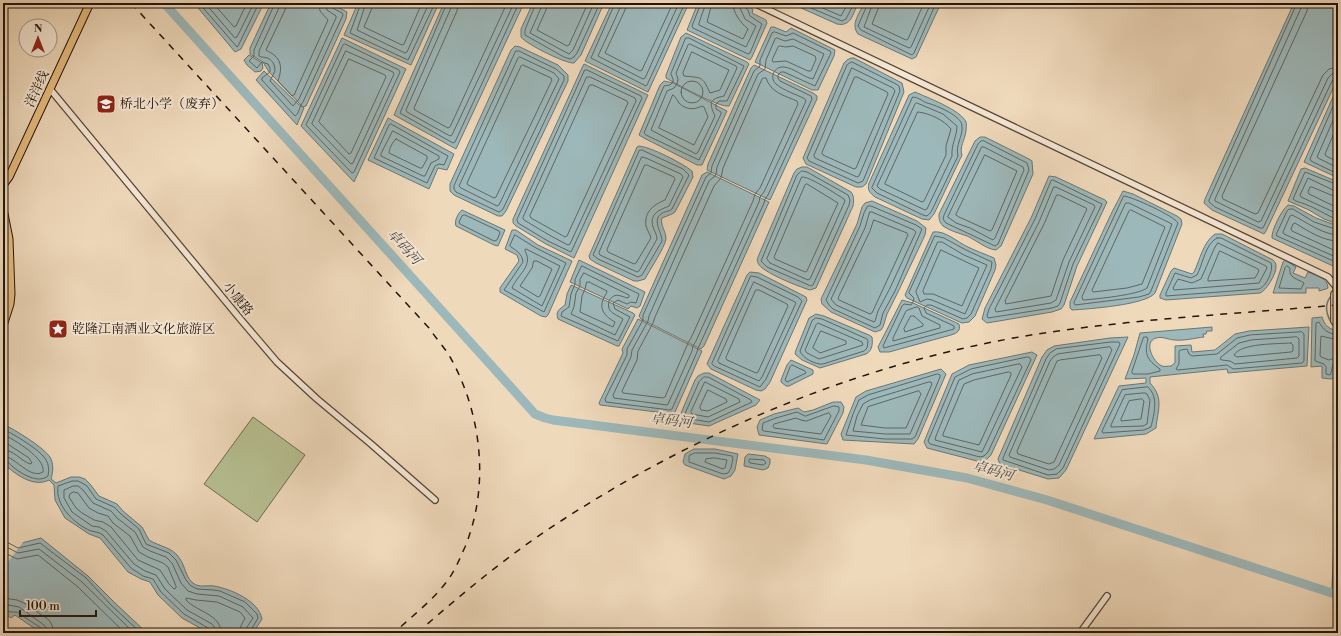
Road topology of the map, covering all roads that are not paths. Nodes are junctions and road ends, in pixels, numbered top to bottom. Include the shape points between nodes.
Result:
1 (90, 3) edge
2 (754, 3) edge
3 (50, 89) junction
4 (3, 185) edge
5 (3, 209) edge
6 (10, 260) junction
7 (3, 290) edge
8 (1338, 290) edge
9 (3, 326) edge
10 (1338, 326) edge
11 (435, 500) dead end
12 (1338, 552) edge
13 (1337, 578) dead end
14 (1108, 596) dead end
15 (1080, 633) edge

1 - 3 main road, 洋洋线
2 - 8 street via 1328,278
3 - 4 main road, 洋洋线
3 - 11 street, 小康路 via 277,362
5 - 6 main road via 9,238
6 - 7 main road
6 - 9 main road via 10,304
8 - 10 street via 1334,294 1334,321
12 - 13 street
14 - 15 street

